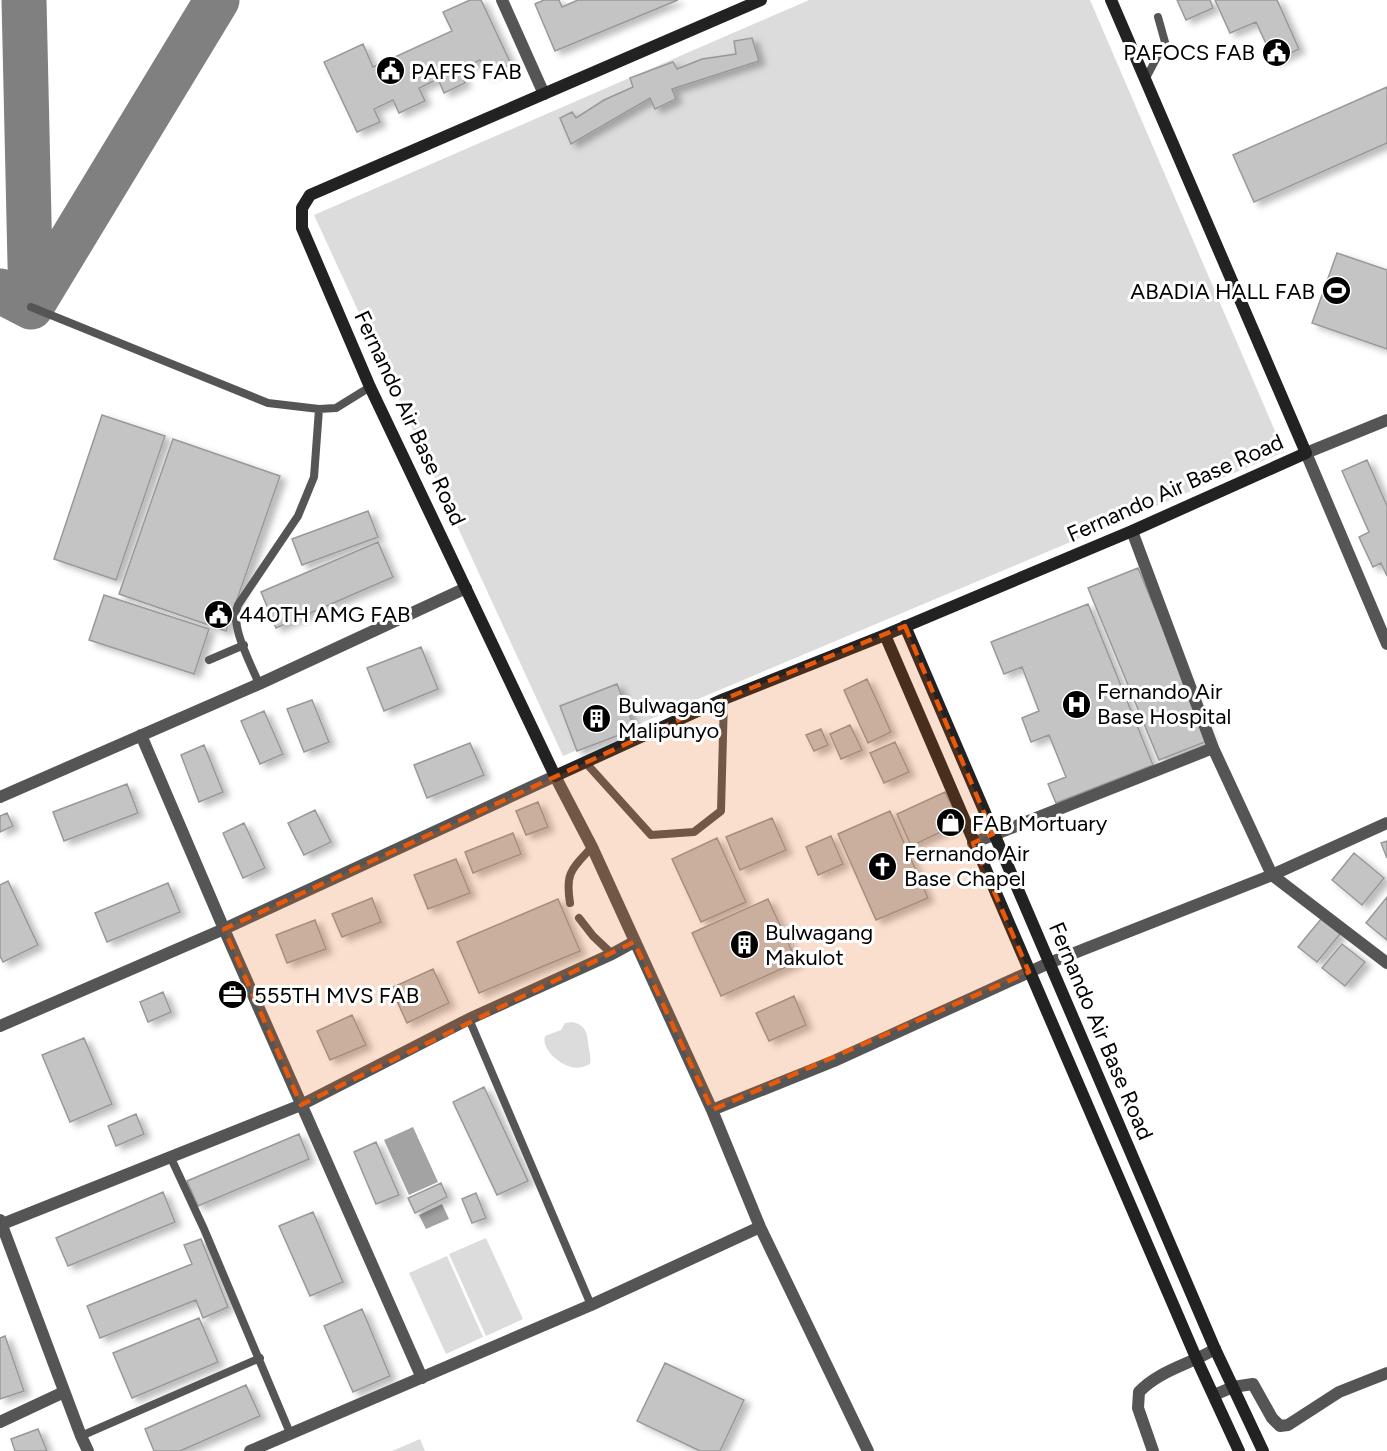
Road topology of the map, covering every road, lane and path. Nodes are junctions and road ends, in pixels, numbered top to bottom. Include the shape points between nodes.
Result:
1 (502, 0) edge
2 (761, 0) edge
3 (1111, 0) edge
4 (736, 5) edge
5 (1158, 17) dead end
6 (1145, 80) junction
7 (544, 94) junction
8 (31, 307) dead end
9 (370, 387) junction
10 (320, 409) junction
11 (1387, 420) edge
12 (1306, 453) junction
13 (1132, 531) junction
14 (466, 588) junction
15 (904, 626) junction
16 (1385, 630) edge
17 (885, 635) junction
18 (1387, 644) edge
19 (244, 645) junction
20 (209, 660) dead end
21 (259, 684) junction
22 (932, 691) junction
23 (724, 699) junction
24 (912, 700) junction
25 (141, 735) junction
26 (1213, 748) junction
27 (586, 763) junction
28 (555, 776) junction
29 (0, 797) edge
30 (1387, 823) edge
31 (993, 834) junction
32 (973, 843) junction
33 (592, 847) junction
34 (1272, 875) junction
35 (570, 903) dead end
36 (579, 918) dead end
37 (224, 930) junction
38 (634, 942) junction
39 (612, 954) junction
40 (1049, 963) junction
41 (1387, 963) edge
42 (1029, 972) junction
43 (469, 1019) junction
44 (0, 1026) edge
45 (301, 1105) junction
46 (712, 1110) junction
47 (170, 1156) junction
48 (1139, 1172) junction
49 (1118, 1178) junction
50 (1151, 1202) junction
51 (1131, 1208) junction
52 (1, 1223) edge
53 (760, 1227) junction
54 (591, 1305) junction
55 (1215, 1349) junction
56 (260, 1358) junction
57 (1197, 1360) junction
58 (1387, 1373) edge
59 (422, 1378) junction
60 (1233, 1387) junction
61 (64, 1392) junction
62 (1214, 1395) junction
63 (0, 1422) edge
64 (1250, 1422) junction
65 (1230, 1431) junction
66 (290, 1432) junction
67 (81, 1437) junction
68 (1261, 1446) edge
69 (88, 1451) edge
70 (250, 1451) edge
71 (868, 1451) edge
72 (1153, 1451) edge
73 (1239, 1451) edge
74 (1244, 1451) edge

1 - 7 street
2 - 4 street, Fernando Air Base Road
3 - 6 street, Fernando Air Base Road
4 - 7 street, Fernando Air Base Road
5 - 6 lane via 1165,42
6 - 12 street, Fernando Air Base Road
7 - 9 street, Fernando Air Base Road via 310,195 302,208 302,228
8 - 10 lane via 268,403
9 - 10 lane via 336,408
9 - 14 street, Fernando Air Base Road
10 - 19 lane via 314,477 298,516 234,613
11 - 12 street
12 - 13 street, Fernando Air Base Road
12 - 16 street
13 - 15 street, Fernando Air Base Road
13 - 26 street
14 - 21 street
14 - 28 street, Fernando Air Base Road
15 - 17 street, Fernando Air Base Road
15 - 22 street, Fernando Air Base Road
16 - 18 street
17 - 23 street, Fernando Air Base Road
17 - 24 street, Fernando Air Base Road
19 - 20 lane
19 - 21 lane
21 - 25 street
22 - 24 street
22 - 31 street, Fernando Air Base Road
23 - 27 street, Fernando Air Base Road
23 - 27 lane via 721,811 694,832 651,835
24 - 32 street, Fernando Air Base Road
25 - 29 street
25 - 37 street
26 - 31 street
26 - 34 street
27 - 28 street, Fernando Air Base Road
28 - 33 street
28 - 37 street
30 - 34 street
31 - 32 street
31 - 40 street, Fernando Air Base Road
32 - 42 street, Fernando Air Base Road
33 - 35 lane via 573,867 567,884
33 - 38 street
34 - 40 street
34 - 41 street
36 - 39 lane
37 - 44 street
37 - 45 street
38 - 39 street
38 - 46 street
39 - 43 street
40 - 42 street
40 - 48 street, Fernando Air Base Road
42 - 46 street
42 - 49 street, Fernando Air Base Road
43 - 45 street
43 - 54 lane
45 - 47 street
45 - 59 street
46 - 53 street
47 - 52 street
47 - 56 lane
48 - 49 street via 1130,1180
48 - 50 street, Fernando Air Base Road
49 - 51 street, Fernando Air Base Road
50 - 51 street via 1139,1197
50 - 55 street, Fernando Air Base Road
51 - 57 street, Fernando Air Base Road
52 - 61 street
53 - 54 street
53 - 71 street
54 - 59 street
55 - 57 street
55 - 60 street, Fernando Air Base Road
56 - 66 lane
56 - 67 lane
57 - 62 street, Fernando Air Base Road
57 - 72 street via 1158,1376 1139,1392 1138,1408
58 - 60 street via 1340,1392 1288,1425 1280,1426 1253,1384
59 - 66 street
60 - 62 street
60 - 64 street, Fernando Air Base Road
61 - 63 street
61 - 67 street
62 - 65 street, Fernando Air Base Road
64 - 65 street
64 - 68 street, Fernando Air Base Road
65 - 73 street, Fernando Air Base Road
66 - 70 street
67 - 69 street
68 - 74 street

